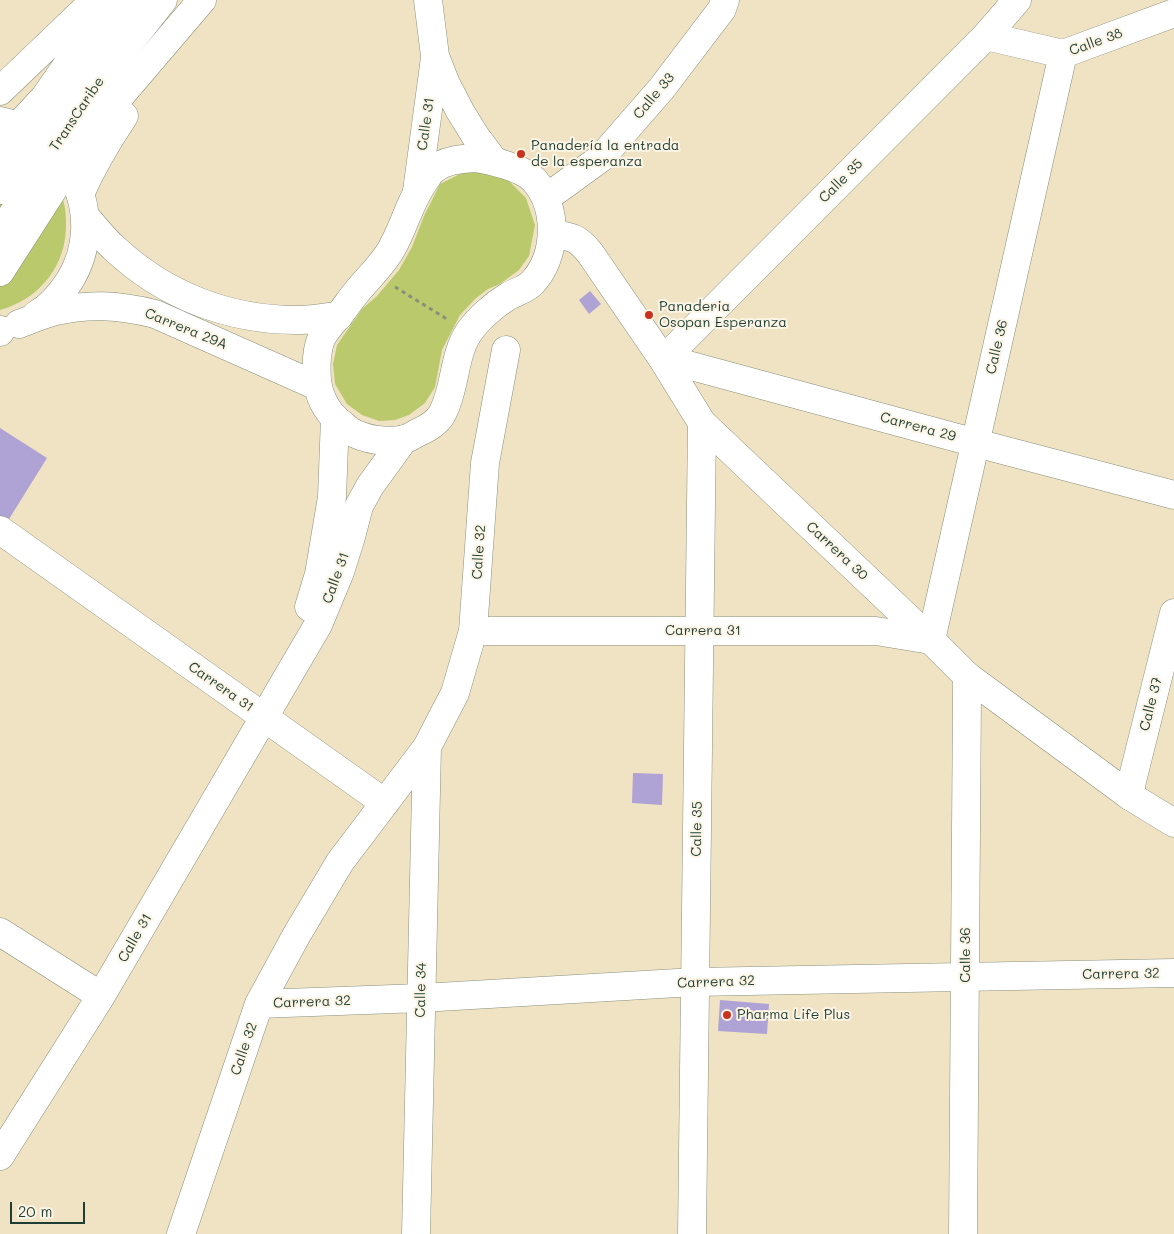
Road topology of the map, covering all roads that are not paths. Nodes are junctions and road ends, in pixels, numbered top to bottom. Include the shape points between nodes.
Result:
1 (95, 0) edge
2 (112, 0) edge
3 (133, 0) edge
4 (163, 0) edge
5 (202, 0) edge
6 (428, 0) edge
7 (725, 0) edge
8 (1017, 0) edge
9 (1174, 13) edge
10 (986, 36) junction
11 (1063, 54) junction
12 (436, 56) junction
13 (0, 91) edge
14 (35, 139) edge
15 (0, 152) edge
16 (494, 161) junction
17 (0, 190) edge
18 (417, 191) junction
19 (546, 198) junction
20 (83, 205) junction
21 (0, 234) edge
22 (552, 234) junction
23 (0, 272) edge
24 (339, 316) junction
25 (5, 329) edge
26 (506, 350) dead end
27 (662, 358) junction
28 (318, 386) junction
29 (335, 418) junction
30 (702, 424) junction
31 (404, 439) junction
32 (976, 443) junction
33 (1174, 495) edge
34 (0, 530) edge
35 (1174, 613) edge
36 (699, 630) junction
37 (473, 631) junction
38 (931, 640) junction
39 (967, 676) junction
40 (264, 717) junction
41 (426, 746) junction
42 (1130, 796) junction
43 (385, 803) junction
44 (1174, 823) edge
45 (0, 932) edge
46 (1174, 973) edge
47 (965, 977) junction
48 (695, 982) junction
49 (101, 996) junction
50 (421, 998) junction
51 (259, 1004) junction
52 (0, 1156) edge
53 (181, 1234) edge
54 (416, 1234) edge
55 (692, 1234) edge
56 (964, 1234) edge

1 - 13 main road
2 - 14 main road via 45,97
3 - 14 main road, TransCaribe via 67,88
4 - 14 main road, TransCaribe via 89,94
5 - 14 main road via 92,130
5 - 20 main road via 107,141 90,172
6 - 12 main road, Calle 31
7 - 19 main road, Calle 33 via 662,88 601,158
8 - 10 main road, Calle 35
9 - 11 main road, Calle 38
10 - 11 main road, Calle 38
10 - 27 main road, Calle 35
11 - 32 main road, Calle 36
12 - 16 main road, Calle 31 via 460,111
12 - 18 main road, Calle 31
14 - 15 main road
14 - 17 main road, TransCaribe
14 - 20 main road
14 - 21 main road, TransCaribe
14 - 23 main road
16 - 18 main road via 472,158 443,164 432,170
16 - 19 main road via 533,179
18 - 24 main road via 385,260
19 - 22 main road
20 - 24 main road via 113,248 145,274 180,294 218,309 258,318 298,320
20 - 25 main road via 84,244 72,277 43,311
22 - 27 main road, Carrera 30 via 571,236 582,243
22 - 31 main road via 549,255 541,272 530,285 490,310 470,332 456,363 452,389 443,414 426,429
24 - 28 main road via 321,340 316,361
25 - 28 main road, Carrera 29A via 51,312 85,306 131,308 155,314
26 - 37 main road, Calle 32 via 485,463
27 - 30 main road, Carrera 30
27 - 32 main road, Carrera 29
28 - 29 main road via 322,401
29 - 31 main road via 351,431 368,438
29 - 40 main road, Calle 31 via 332,497 319,574 296,649
30 - 36 main road, Calle 35
30 - 38 main road, Carrera 30
31 - 40 main road, Calle 31 via 359,506 340,572 318,625
32 - 33 main road, Carrera 29
32 - 38 main road, Calle 36
34 - 40 main road, Carrera 31
35 - 42 main road, Calle 37
36 - 37 main road, Carrera 31
36 - 38 main road, Carrera 31 via 876,631
36 - 48 main road, Calle 35
37 - 41 main road, Calle 32 via 456,693
38 - 39 main road, Carrera 30
39 - 42 main road, Carrera 30
39 - 47 main road, Calle 36
40 - 43 main road, Carrera 31
40 - 49 main road, Calle 31
41 - 43 main road
41 - 50 main road, Calle 34
42 - 44 main road, Carrera 30
43 - 51 main road, Calle 32 via 340,862
45 - 49 main road
46 - 47 main road, Carrera 32
47 - 48 main road, Carrera 32
47 - 56 main road, Calle 36
48 - 50 main road, Carrera 32
48 - 55 main road, Calle 35
49 - 52 main road, Calle 31
50 - 51 main road, Carrera 32
50 - 54 main road, Calle 34
51 - 53 main road, Calle 32

